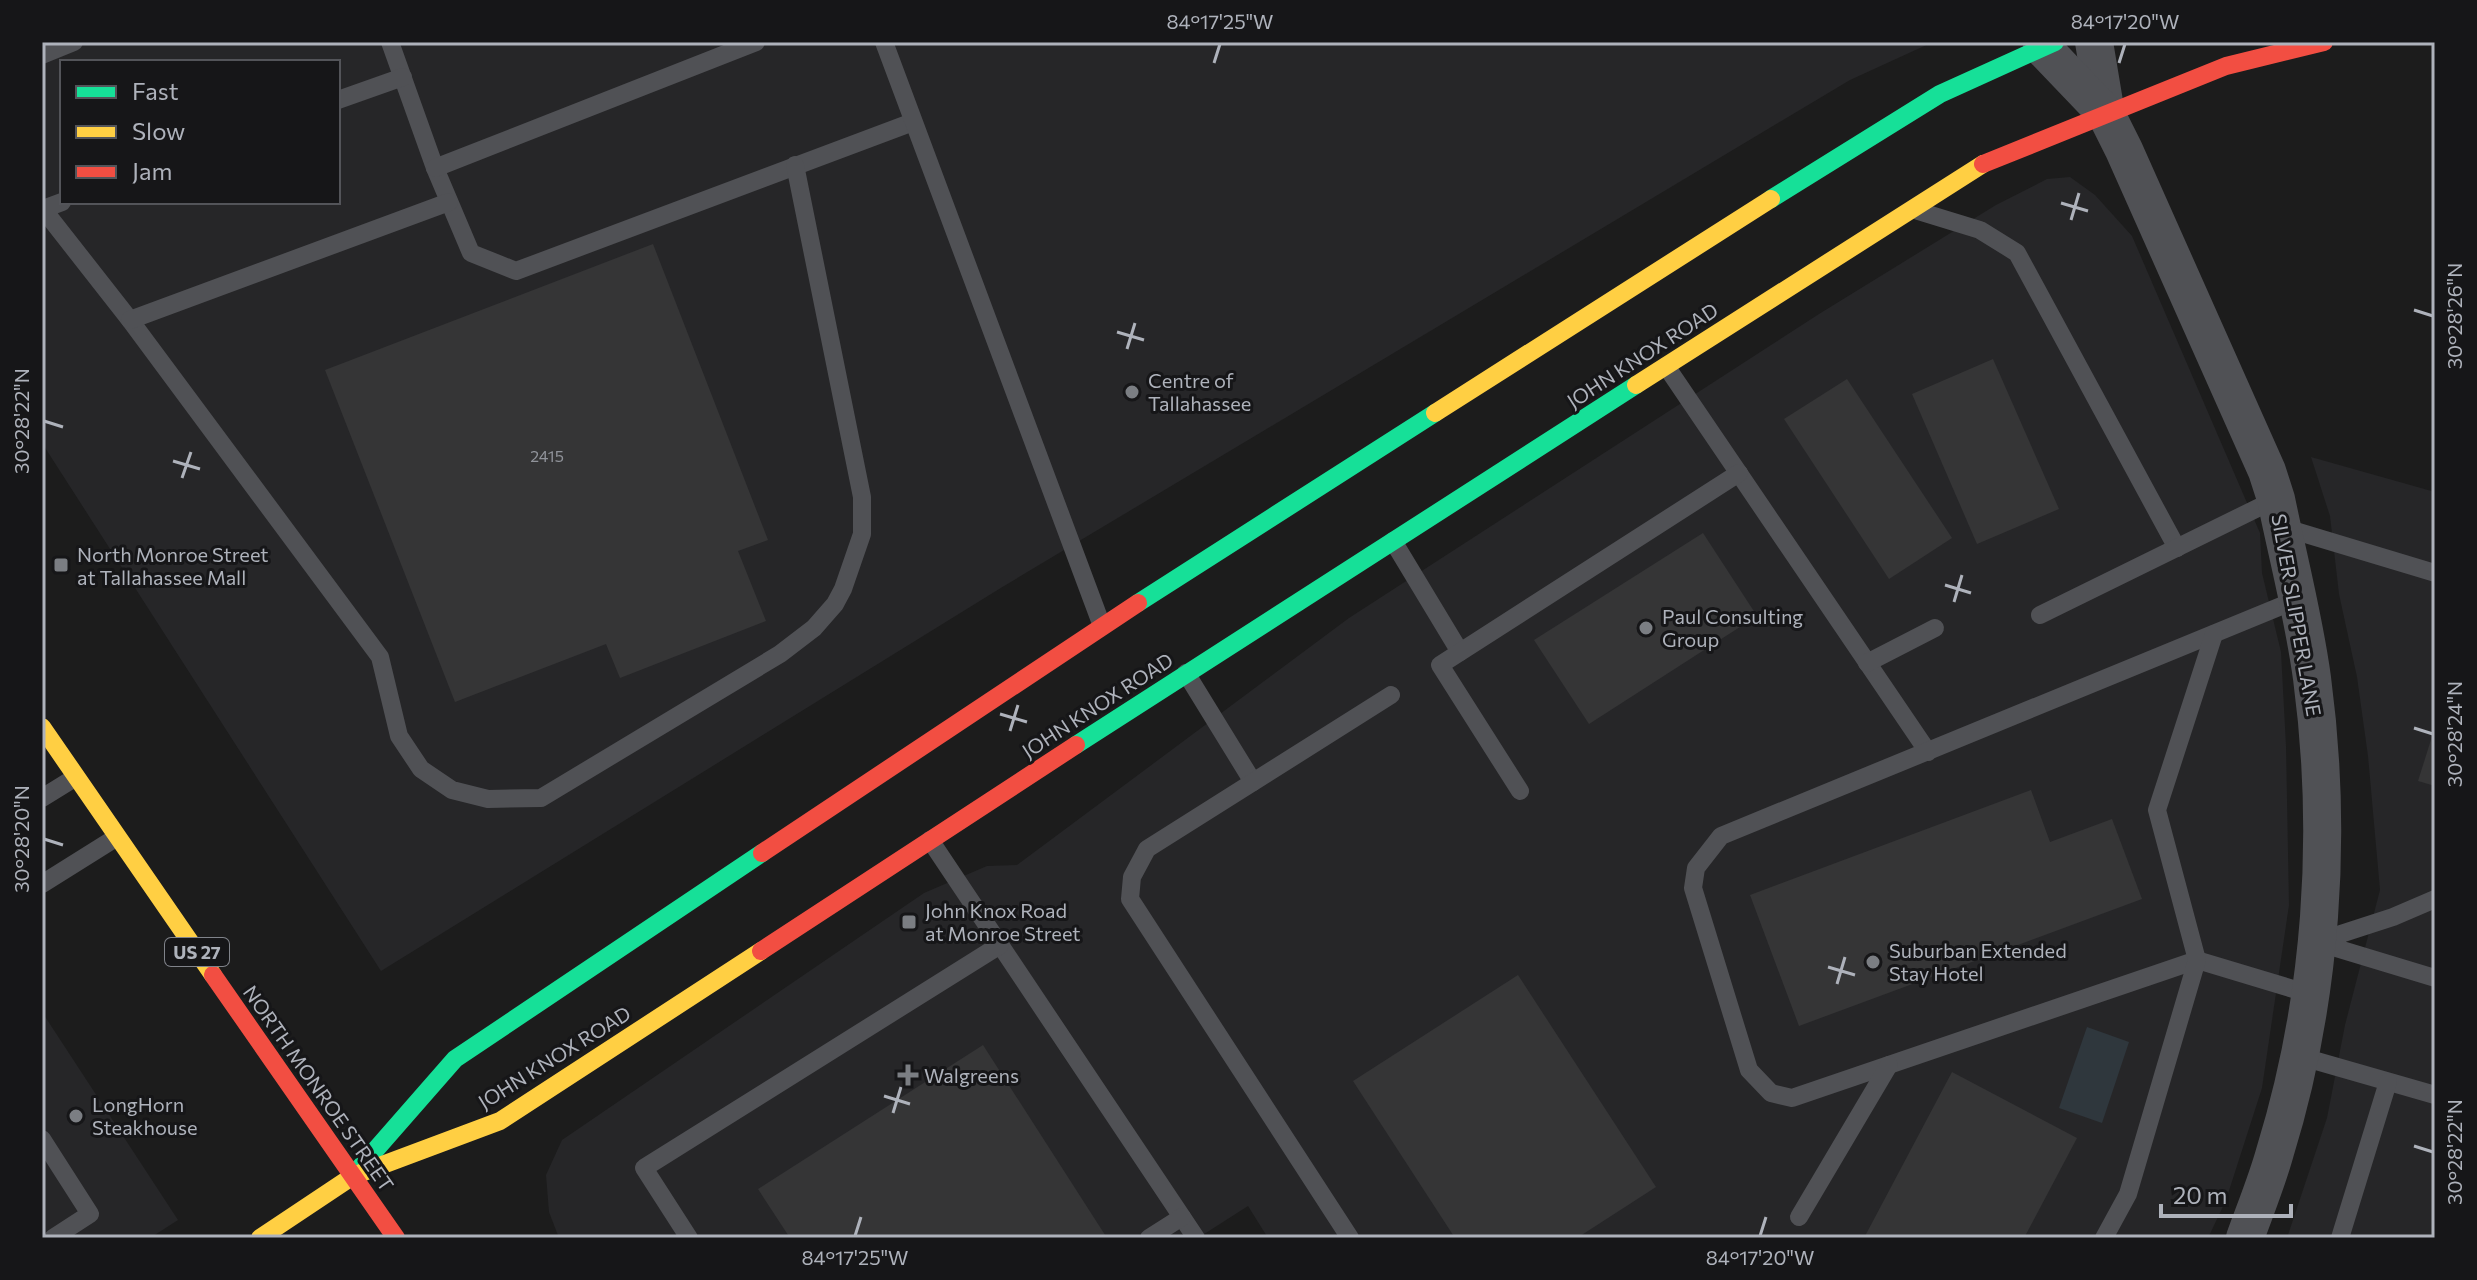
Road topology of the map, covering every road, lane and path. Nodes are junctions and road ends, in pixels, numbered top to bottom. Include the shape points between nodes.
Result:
1 (74, 42) edge
2 (390, 42) edge
3 (756, 42) edge
4 (884, 42) edge
5 (2094, 42) edge
6 (2324, 42) edge
7 (2045, 44) edge
8 (42, 55) edge
9 (403, 77) junction
10 (340, 99) edge
11 (2106, 114) junction
12 (913, 122) junction
13 (795, 165) junction
14 (435, 168) junction
15 (449, 202) junction
16 (60, 203) edge
17 (1911, 209) junction
18 (130, 320) junction
19 (1666, 366) junction
20 (1739, 473) junction
21 (2279, 513) junction
22 (1393, 541) junction
23 (2177, 548) junction
24 (2435, 573) edge
25 (2296, 600) junction
26 (2040, 615) dead end
27 (1102, 626) junction
28 (1935, 628) dead end
29 (2214, 634) junction
30 (1460, 652) junction
31 (1867, 663) junction
32 (1186, 673) junction
33 (1391, 695) dead end
34 (42, 727) edge
35 (1928, 752) junction
36 (76, 777) junction
37 (1253, 782) junction
38 (1520, 791) dead end
39 (42, 798) edge
40 (118, 836) junction
41 (930, 840) junction
42 (42, 884) edge
43 (2435, 899) edge
44 (2316, 942) junction
45 (1000, 945) junction
46 (2197, 960) junction
47 (2435, 978) edge
48 (2310, 994) junction
49 (2299, 1056) junction
50 (1889, 1065) junction
51 (2388, 1082) junction
52 (2435, 1095) edge
53 (42, 1139) edge
54 (353, 1176) junction
55 (1182, 1217) junction
56 (1799, 1217) dead end
57 (53, 1238) edge
58 (260, 1238) edge
59 (396, 1238) edge
60 (689, 1238) edge
61 (1149, 1238) edge
62 (1196, 1238) edge
63 (1350, 1238) edge
64 (2104, 1238) edge
65 (2245, 1238) edge
66 (2340, 1238) edge

1 - 8 lane
2 - 9 lane
3 - 14 lane
4 - 12 lane
5 - 11 street, SILVER SLIPPER LANE
6 - 11 main road, JOHN KNOX ROAD via 2226,66
7 - 11 street, SILVER SLIPPER LANE
7 - 27 main road via 1940,94 1857,144
9 - 10 lane
9 - 14 lane
11 - 17 main road, JOHN KNOX ROAD via 1981,165
11 - 21 street, SILVER SLIPPER LANE via 2240,407
12 - 13 lane
12 - 27 lane
13 - 15 lane via 516,271 471,253
13 - 18 lane via 862,497 862,534 843,589 814,628 780,654 541,798 488,799 452,790 421,769 399,736 380,657
14 - 15 lane
15 - 18 lane
16 - 18 lane via 43,209
17 - 19 main road, JOHN KNOX ROAD
17 - 23 lane via 1980,230 2017,253
19 - 20 lane
19 - 22 main road, JOHN KNOX ROAD
20 - 30 lane
20 - 31 lane
21 - 23 lane
21 - 24 lane
21 - 25 street, SILVER SLIPPER LANE
22 - 30 lane
22 - 32 main road, JOHN KNOX ROAD
23 - 26 lane
25 - 29 lane
25 - 44 street, SILVER SLIPPER LANE via 2312,676 2321,766
27 - 54 main road via 455,1059
28 - 31 lane
29 - 35 lane
29 - 46 lane via 2157,810
30 - 38 lane via 1440,665
31 - 35 lane
32 - 37 lane
32 - 41 main road, JOHN KNOX ROAD
33 - 37 lane
34 - 36 main road, NORTH MONROE STREET / US 27
35 - 50 lane via 1721,836 1696,868 1693,888 1749,1070 1771,1093 1792,1098
36 - 39 lane
36 - 40 main road, NORTH MONROE STREET / US 27
37 - 63 lane via 1147,849 1132,877 1130,899
40 - 42 lane
40 - 54 main road, NORTH MONROE STREET / US 27
41 - 45 lane
41 - 54 main road, JOHN KNOX ROAD via 500,1121
43 - 44 lane
44 - 47 lane
44 - 48 street, SILVER SLIPPER LANE
45 - 55 lane
45 - 60 lane via 644,1168
46 - 48 lane
46 - 50 lane
46 - 64 lane via 2128,1194
48 - 49 street, SILVER SLIPPER LANE
49 - 51 lane
49 - 65 street, SILVER SLIPPER LANE via 2276,1152
50 - 56 lane
51 - 52 lane
51 - 66 lane
53 - 57 lane via 90,1214
54 - 58 main road
54 - 59 main road, NORTH MONROE STREET / US 27
55 - 61 lane
55 - 62 lane

